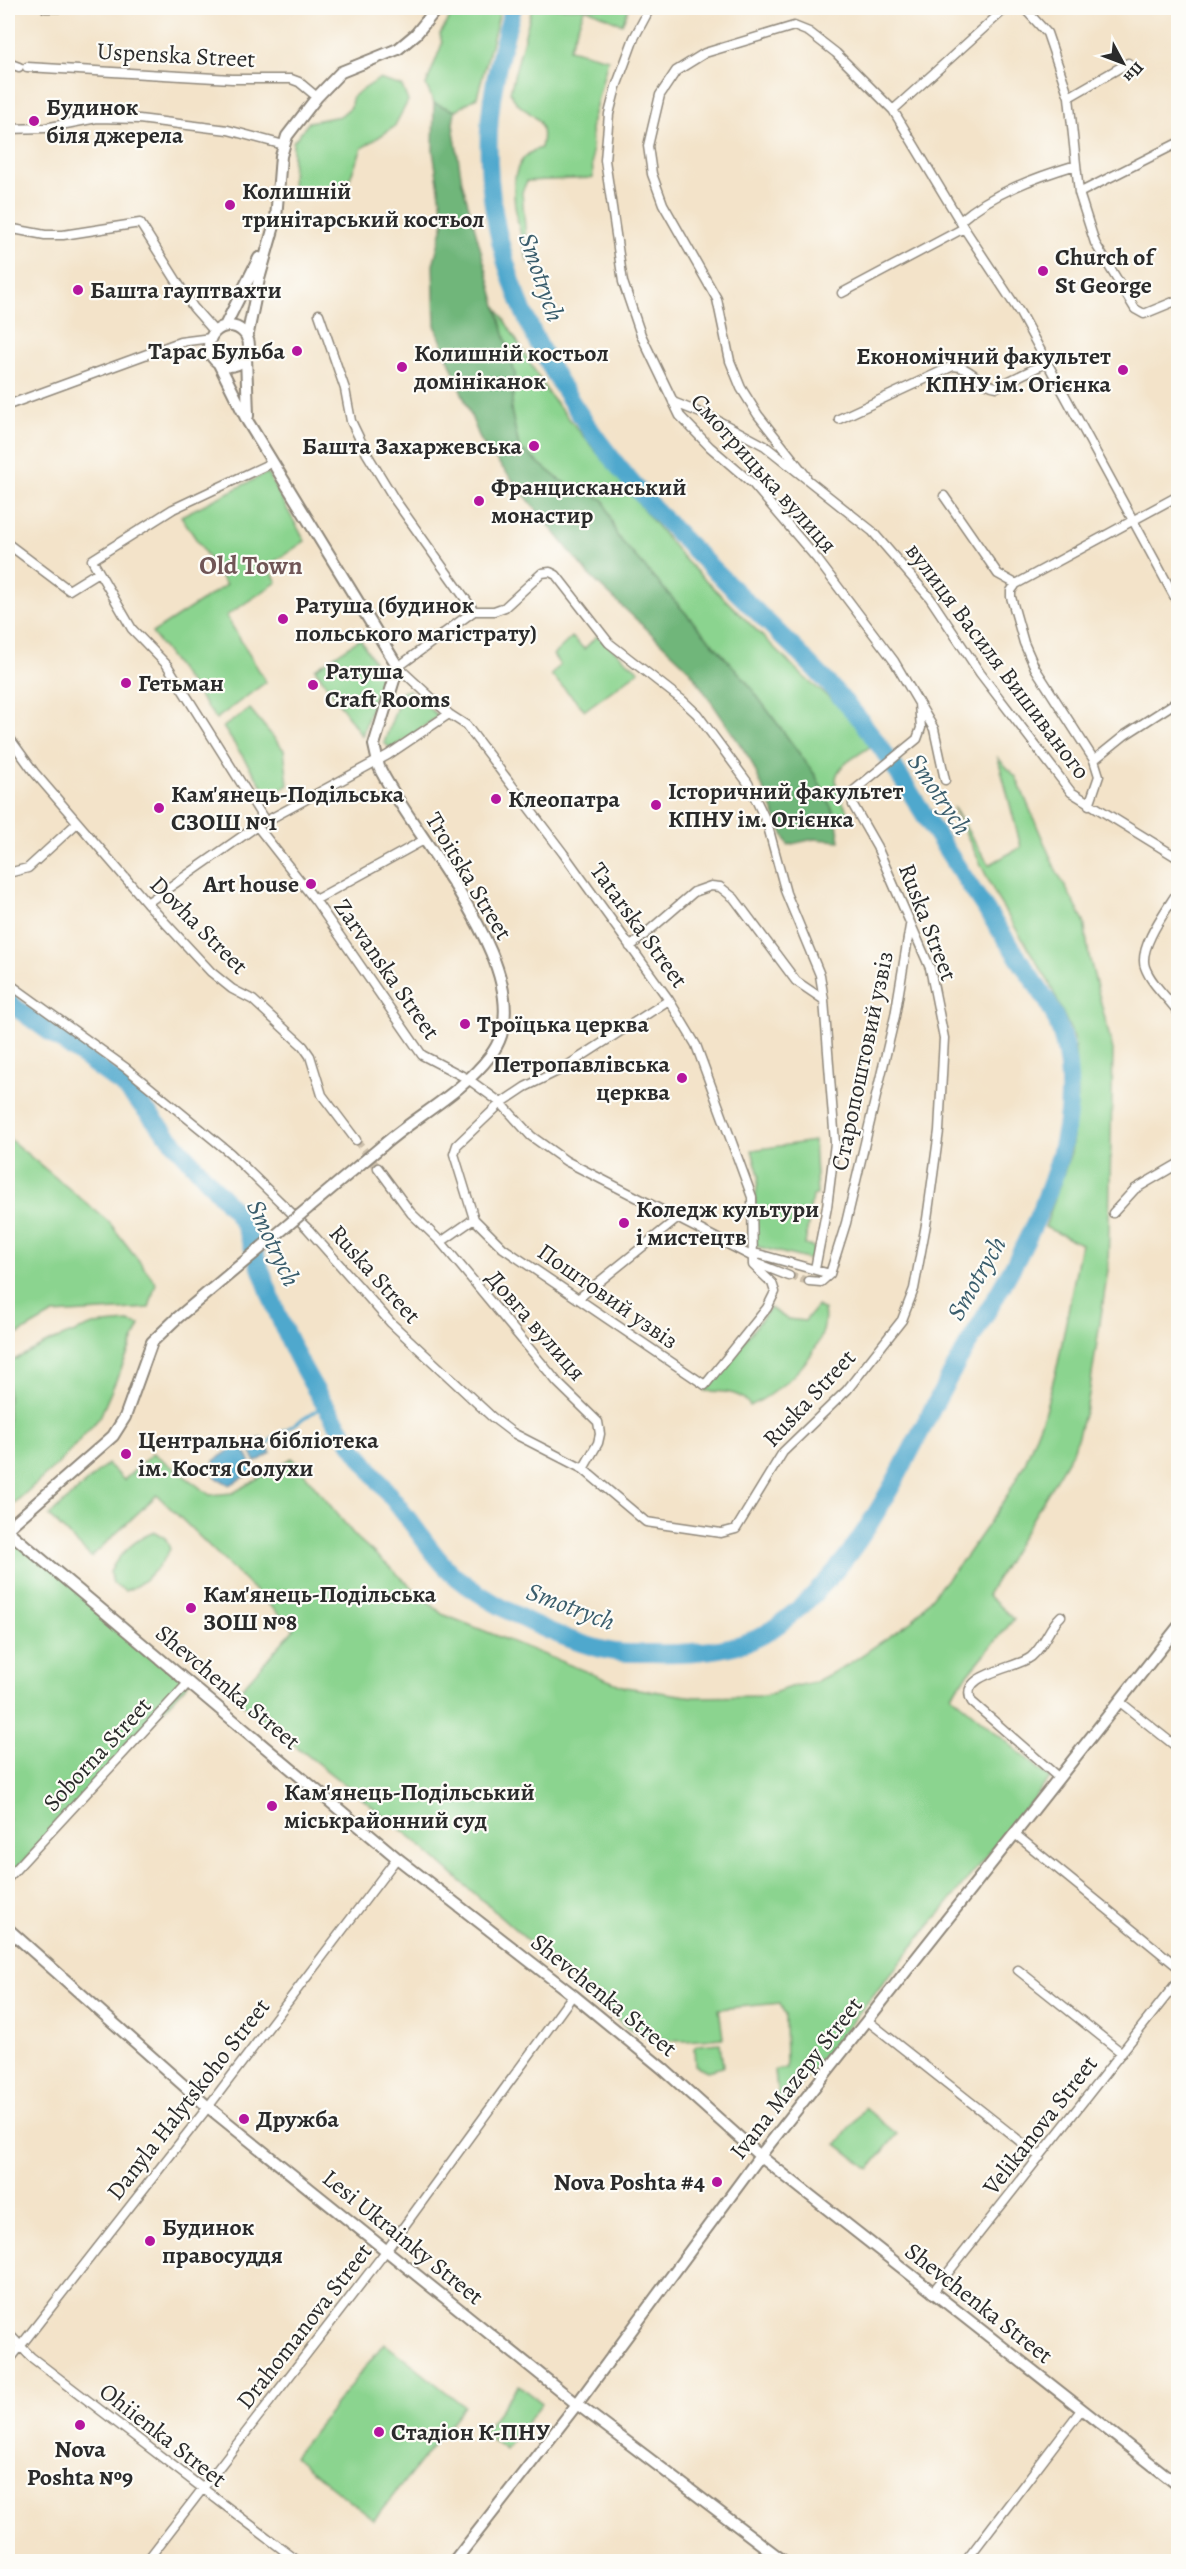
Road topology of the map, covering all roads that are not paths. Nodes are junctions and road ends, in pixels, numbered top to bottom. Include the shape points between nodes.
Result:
1 (45, 8) edge
2 (60, 8) edge
3 (437, 8) edge
4 (650, 8) edge
5 (1006, 8) edge
6 (1024, 8) edge
7 (8, 63) edge
8 (1128, 63) dead end
9 (317, 97) junction
10 (1069, 97) junction
11 (893, 110) junction
12 (8, 129) edge
13 (1179, 143) edge
14 (284, 145) junction
15 (1076, 165) junction
16 (1079, 193) junction
17 (962, 225) junction
18 (8, 228) edge
19 (273, 231) junction
20 (842, 293) dead end
21 (1179, 300) edge
22 (320, 314) dead end
23 (217, 332) junction
24 (247, 338) junction
25 (246, 356) junction
26 (218, 362) junction
27 (1048, 362) junction
28 (673, 402) junction
29 (8, 405) edge
30 (839, 419) dead end
31 (248, 422) junction
32 (273, 462) junction
33 (806, 476) junction
34 (944, 496) dead end
35 (1179, 496) edge
36 (1133, 520) junction
37 (8, 544) edge
38 (98, 572) junction
39 (1016, 584) junction
40 (1179, 603) edge
41 (474, 611) junction
42 (398, 667) junction
43 (1179, 701) edge
44 (919, 704) junction
45 (449, 714) junction
46 (8, 736) edge
47 (377, 759) junction
48 (1094, 760) junction
49 (945, 780) dead end
50 (1089, 805) junction
51 (77, 823) junction
52 (261, 824) junction
53 (424, 840) junction
54 (1179, 858) edge
55 (8, 873) edge
56 (1179, 891) edge
57 (315, 900) junction
58 (147, 903) junction
59 (910, 926) junction
60 (630, 947) junction
61 (8, 982) edge
62 (669, 1000) junction
63 (824, 1000) junction
64 (1179, 1012) edge
65 (468, 1079) junction
66 (501, 1103) junction
67 (356, 1140) tunnel mouth
68 (1179, 1164) edge
69 (378, 1168) tunnel mouth
70 (1113, 1214) dead end
71 (474, 1219) junction
72 (677, 1219) junction
73 (441, 1242) junction
74 (753, 1257) junction
75 (815, 1269) junction
76 (830, 1274) junction
77 (789, 1276) tunnel mouth
78 (809, 1281) tunnel mouth
79 (579, 1298) junction
80 (583, 1468) junction
81 (8, 1529) edge
82 (1061, 1616) dead end
83 (1179, 1627) edge
84 (189, 1682) junction
85 (1120, 1701) junction
86 (1179, 1748) edge
87 (1059, 1778) junction
88 (1015, 1834) junction
89 (397, 1858) junction
90 (8, 1878) edge
91 (8, 1929) edge
92 (1179, 1966) edge
93 (1018, 1970) dead end
94 (1179, 1982) edge
95 (573, 1995) junction
96 (868, 2021) junction
97 (1122, 2053) junction
98 (208, 2107) junction
99 (760, 2156) junction
100 (1040, 2157) junction
101 (386, 2251) junction
102 (932, 2293) junction
103 (8, 2333) edge
104 (19, 2346) junction
105 (8, 2362) edge
106 (577, 2404) junction
107 (1081, 2410) junction
108 (1179, 2485) edge
109 (201, 2489) junction
110 (146, 2562) edge
111 (299, 2562) edge
112 (454, 2562) edge
113 (785, 2562) edge
114 (965, 2562) edge

1 - 2 street
3 - 9 street via 398,49 348,67
4 - 28 street, Смотрицька вулиця via 616,87 605,160 623,282 641,335
5 - 11 street
6 - 10 street via 1047,33
7 - 9 street, Uspenska Street via 209,78 291,79
8 - 10 street
9 - 14 street
10 - 15 street
11 - 17 street
11 - 33 street via 836,53 810,32 794,26 705,53 676,71 660,95 648,146 658,194 717,299 738,381 758,415
12 - 14 street via 36,129 97,118 139,119 228,130
13 - 16 street
14 - 19 street
15 - 16 street
15 - 17 street via 999,195
16 - 21 street via 1095,243 1135,309 1144,314
17 - 20 street
17 - 27 street
18 - 23 street via 63,235 140,223 193,307
19 - 23 street
19 - 24 street
22 - 41 street via 345,389 351,421 367,454
23 - 24 street via 241,329
23 - 26 street via 211,353
23 - 29 street
24 - 25 street
25 - 26 street via 237,364
25 - 31 street
26 - 31 street
27 - 30 street via 997,387 953,366
27 - 36 street
28 - 33 street, вулиця Василя Вишиваного via 765,446
28 - 44 street, Смотрицька вулиця via 691,429 753,484 817,559 874,632
31 - 32 street
32 - 38 street via 173,509 102,553 92,560
32 - 42 street
33 - 50 street, вулиця Василя Вишиваного via 872,531 893,554 930,598 980,673 1059,778
34 - 39 street via 998,574
35 - 36 street
36 - 39 street
36 - 40 street
37 - 38 street via 69,590
38 - 52 street, Zarvanska Street via 132,629 167,664
39 - 48 street via 1011,597 1028,653
41 - 42 street
41 - 63 street via 505,607 542,573 550,572 609,643 697,714 742,773 759,805 786,893 820,975
42 - 45 street, Tatarska Street
42 - 47 street via 374,745
43 - 48 street
44 - 49 street, Смотрицька вулиця via 934,729
44 - 59 street, Ruska Street via 921,728 911,747 852,792 853,805 878,847
45 - 47 street
45 - 60 street, Tatarska Street via 466,725
46 - 51 street, Dovha Street
47 - 52 street
47 - 53 street, Troitska Street via 383,776
48 - 50 street via 1099,776
50 - 54 street, вулиця Василя Вишиваного
51 - 55 street via 27,868
51 - 58 street, Dovha Street
52 - 57 street, Zarvanska Street
52 - 58 street
53 - 57 street
53 - 65 street, Troitska Street via 471,912 495,961 506,998 504,1030 491,1056
56 - 64 street via 1151,938 1143,960
57 - 65 street, Zarvanska Street via 422,1055
58 - 67 street, Dovha Street via 220,980 253,1000 296,1038 310,1056 328,1105
59 - 76 street, Старопоштовий узвіз via 896,1016
59 - 80 street, Ruska Street via 930,968 944,1038 934,1173 918,1272 902,1320 847,1390 783,1452 736,1529 721,1533 646,1522
60 - 62 street, Tatarska Street
60 - 63 street via 694,892 720,887 734,898 796,981
61 - 80 street, Ruska Street via 126,1068 230,1153 308,1229 391,1323 492,1417 530,1444
62 - 66 street
62 - 74 street, Tatarska Street via 696,1045 752,1197
63 - 75 street via 836,1143
65 - 66 street, Zarvanska Street
65 - 81 street, Troitska Street, bridge via 381,1146 152,1342 113,1436
66 - 71 street, Поштовий узвіз via 457,1145 454,1154
66 - 72 street, Zarvanska Street via 531,1136 566,1161
68 - 70 street via 1135,1189
69 - 73 street via 411,1213
71 - 73 street
71 - 79 street, Поштовий узвіз via 503,1248
72 - 74 street, Zarvanska Street
72 - 79 street
73 - 80 street, Довга вулиця via 558,1383 598,1422 598,1443
74 - 75 street via 770,1256
74 - 77 street, Zarvanska Street via 756,1263
74 - 79 street, Поштовий узвіз via 754,1269 772,1283 775,1292 767,1308 705,1385
75 - 76 street
76 - 78 street via 821,1282
81 - 84 street, Shevchenka Street
82 - 87 street via 1031,1657 979,1678 969,1694 972,1702
83 - 85 street, Ivana Mazepy Street
84 - 89 street, Shevchenka Street
84 - 90 street, Soborna Street
85 - 86 street
85 - 87 street, Ivana Mazepy Street
87 - 88 street, Ivana Mazepy Street
88 - 92 street
88 - 96 street, Ivana Mazepy Street
89 - 95 street, Shevchenka Street
89 - 98 street, Danyla Halytskoho Street
91 - 98 street, Lesi Ukrainky Street
93 - 97 street
94 - 97 street, Velikanova Street
95 - 99 street, Shevchenka Street
95 - 101 street, Drahomanova Street
96 - 99 street, Ivana Mazepy Street
96 - 100 street
97 - 100 street, Velikanova Street
98 - 101 street, Lesi Ukrainky Street
98 - 104 street, Danyla Halytskoho Street
99 - 102 street, Shevchenka Street
99 - 106 street, Ivana Mazepy Street
100 - 102 street, Velikanova Street
101 - 106 street, Lesi Ukrainky Street
101 - 109 street, Drahomanova Street
102 - 107 street, Shevchenka Street
103 - 104 street, Ohiienka Street
104 - 105 street, Danyla Halytskoho Street
104 - 109 street, Ohiienka Street
106 - 112 street, Ivana Mazepy Street
106 - 113 street, Lesi Ukrainky Street
107 - 108 street, Shevchenka Street
107 - 114 street
109 - 110 street, Drahomanova Street
109 - 111 street, Ohiienka Street

